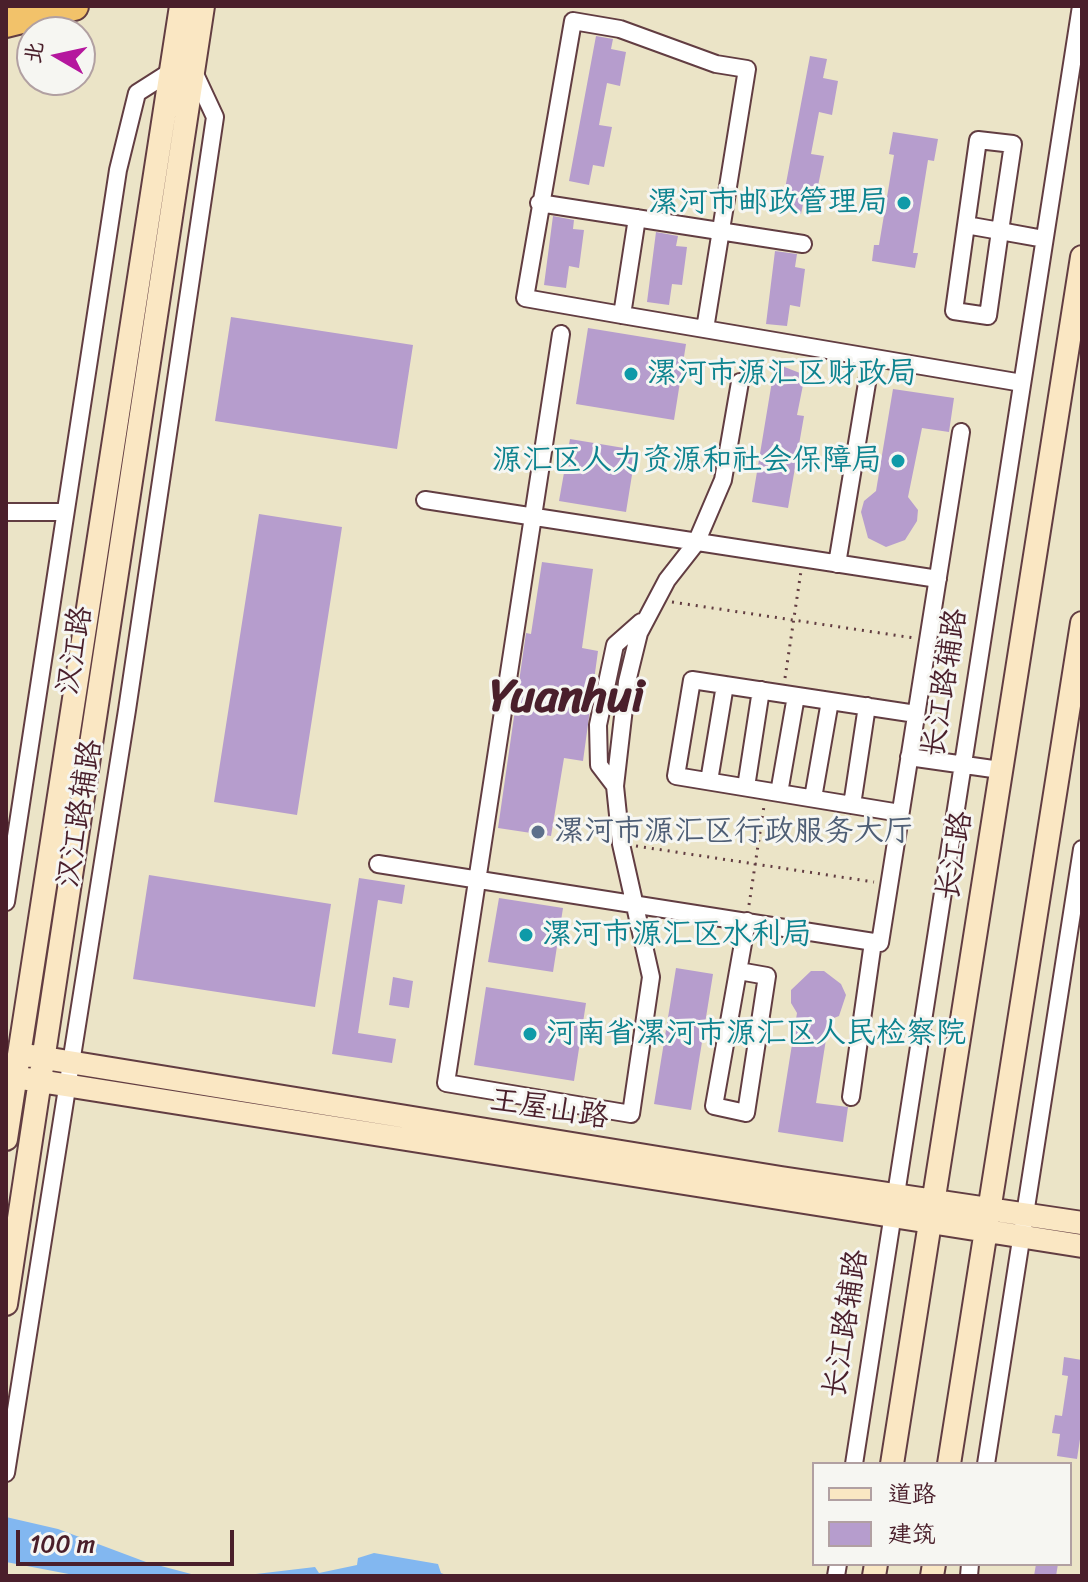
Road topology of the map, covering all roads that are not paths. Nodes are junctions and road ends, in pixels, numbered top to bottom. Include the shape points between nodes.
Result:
1 (74, 6) edge
2 (181, 6) edge
3 (203, 6) edge
4 (1081, 6) edge
5 (6, 23) edge
6 (170, 72) junction
7 (194, 72) junction
8 (539, 203) junction
9 (637, 218) junction
10 (966, 225) junction
11 (721, 231) junction
12 (1000, 231) junction
13 (1044, 239) junction
14 (803, 244) dead end
15 (1082, 257) edge
16 (622, 315) junction
17 (705, 329) junction
18 (561, 334) dead end
19 (868, 377) dead end
20 (740, 382) dead end
21 (1022, 383) junction
22 (961, 432) dead end
23 (425, 500) dead end
24 (6, 512) edge
25 (65, 512) junction
26 (535, 517) junction
27 (696, 543) junction
28 (837, 564) junction
29 (938, 579) junction
30 (648, 615) junction
31 (1082, 623) edge
32 (725, 685) junction
33 (761, 690) junction
34 (789, 694) junction
35 (830, 701) junction
36 (867, 706) junction
37 (916, 714) junction
38 (909, 757) junction
39 (962, 764) junction
40 (1000, 770) junction
41 (709, 781) junction
42 (615, 786) junction
43 (746, 787) junction
44 (773, 792) junction
45 (813, 798) junction
46 (852, 805) junction
47 (900, 813) junction
48 (1082, 849) edge
49 (378, 864) dead end
50 (478, 878) junction
51 (6, 902) edge
52 (632, 903) junction
53 (747, 921) junction
54 (873, 942) junction
55 (739, 971) junction
56 (13, 1053) edge
57 (45, 1058) junction
58 (70, 1062) junction
59 (11, 1076) edge
60 (42, 1081) junction
61 (66, 1085) junction
62 (851, 1097) dead end
63 (6, 1139) edge
64 (893, 1205) junction
65 (932, 1211) junction
66 (986, 1220) junction
67 (1082, 1223) edge
68 (1022, 1225) junction
69 (1082, 1246) edge
70 (6, 1304) edge
71 (854, 1462) edge
72 (892, 1462) edge
73 (949, 1462) edge
74 (986, 1462) edge
75 (6, 1473) edge

1 - 5 highway
2 - 6 street, 汉江路
3 - 7 street, 汉江路
4 - 13 street, 长江路辅路
6 - 25 street, 汉江路辅路 via 137,93 118,170
6 - 56 street, 汉江路
7 - 57 street, 汉江路
7 - 58 street, 汉江路辅路 via 215,117
8 - 9 street
8 - 11 street via 573,21 620,29 716,64 747,69
8 - 16 street via 525,298
9 - 11 street
9 - 16 street
10 - 12 street
10 - 12 street via 954,311 988,316
10 - 12 street via 978,140 1013,144
11 - 14 street
11 - 17 street
12 - 13 street
13 - 21 street, 长江路辅路
15 - 40 street, 长江路
16 - 17 street
17 - 21 street
18 - 26 street
19 - 28 street
20 - 27 street via 723,480
21 - 39 street, 长江路辅路
22 - 29 street
23 - 26 street
24 - 25 street
25 - 51 street, 汉江路辅路
26 - 27 street
26 - 50 street
27 - 28 street
27 - 30 street
28 - 29 street
29 - 37 street
30 - 42 street via 627,682
30 - 42 street via 615,645 607,672 598,725 599,765
31 - 66 street
32 - 33 street
32 - 41 street
32 - 41 street via 692,680 676,776
33 - 34 street
33 - 43 street
34 - 35 street
34 - 44 street
35 - 36 street
35 - 45 street
36 - 37 street
36 - 46 street
37 - 38 street
38 - 39 street
38 - 47 street
39 - 40 street
39 - 64 street, 长江路辅路
40 - 65 street, 长江路
41 - 43 street
42 - 52 street
43 - 44 street
44 - 45 street
45 - 46 street
46 - 47 street
47 - 54 street via 880,943
48 - 68 street
49 - 50 street
50 - 52 street
50 - 52 street via 446,1083 631,1114 651,977
52 - 53 street
53 - 54 street
53 - 55 street
54 - 62 street
55 - 55 street via 714,1106 746,1113 767,976
56 - 57 street, 王屋山路
56 - 59 street, 汉江路
57 - 58 street, 王屋山路
57 - 60 street, 汉江路
58 - 61 street, 汉江路辅路
58 - 64 street, 王屋山路
59 - 60 street, 王屋山路
59 - 63 street, 汉江路
60 - 61 street, 王屋山路
60 - 70 street, 汉江路
61 - 64 street, 王屋山路
61 - 75 street, 汉江路辅路
64 - 65 street, 王屋山路
64 - 71 street, 长江路辅路
65 - 66 street, 王屋山路
65 - 72 street, 长江路
66 - 68 street, 王屋山路
66 - 73 street
67 - 68 street, 王屋山路
68 - 69 street, 王屋山路
68 - 74 street

